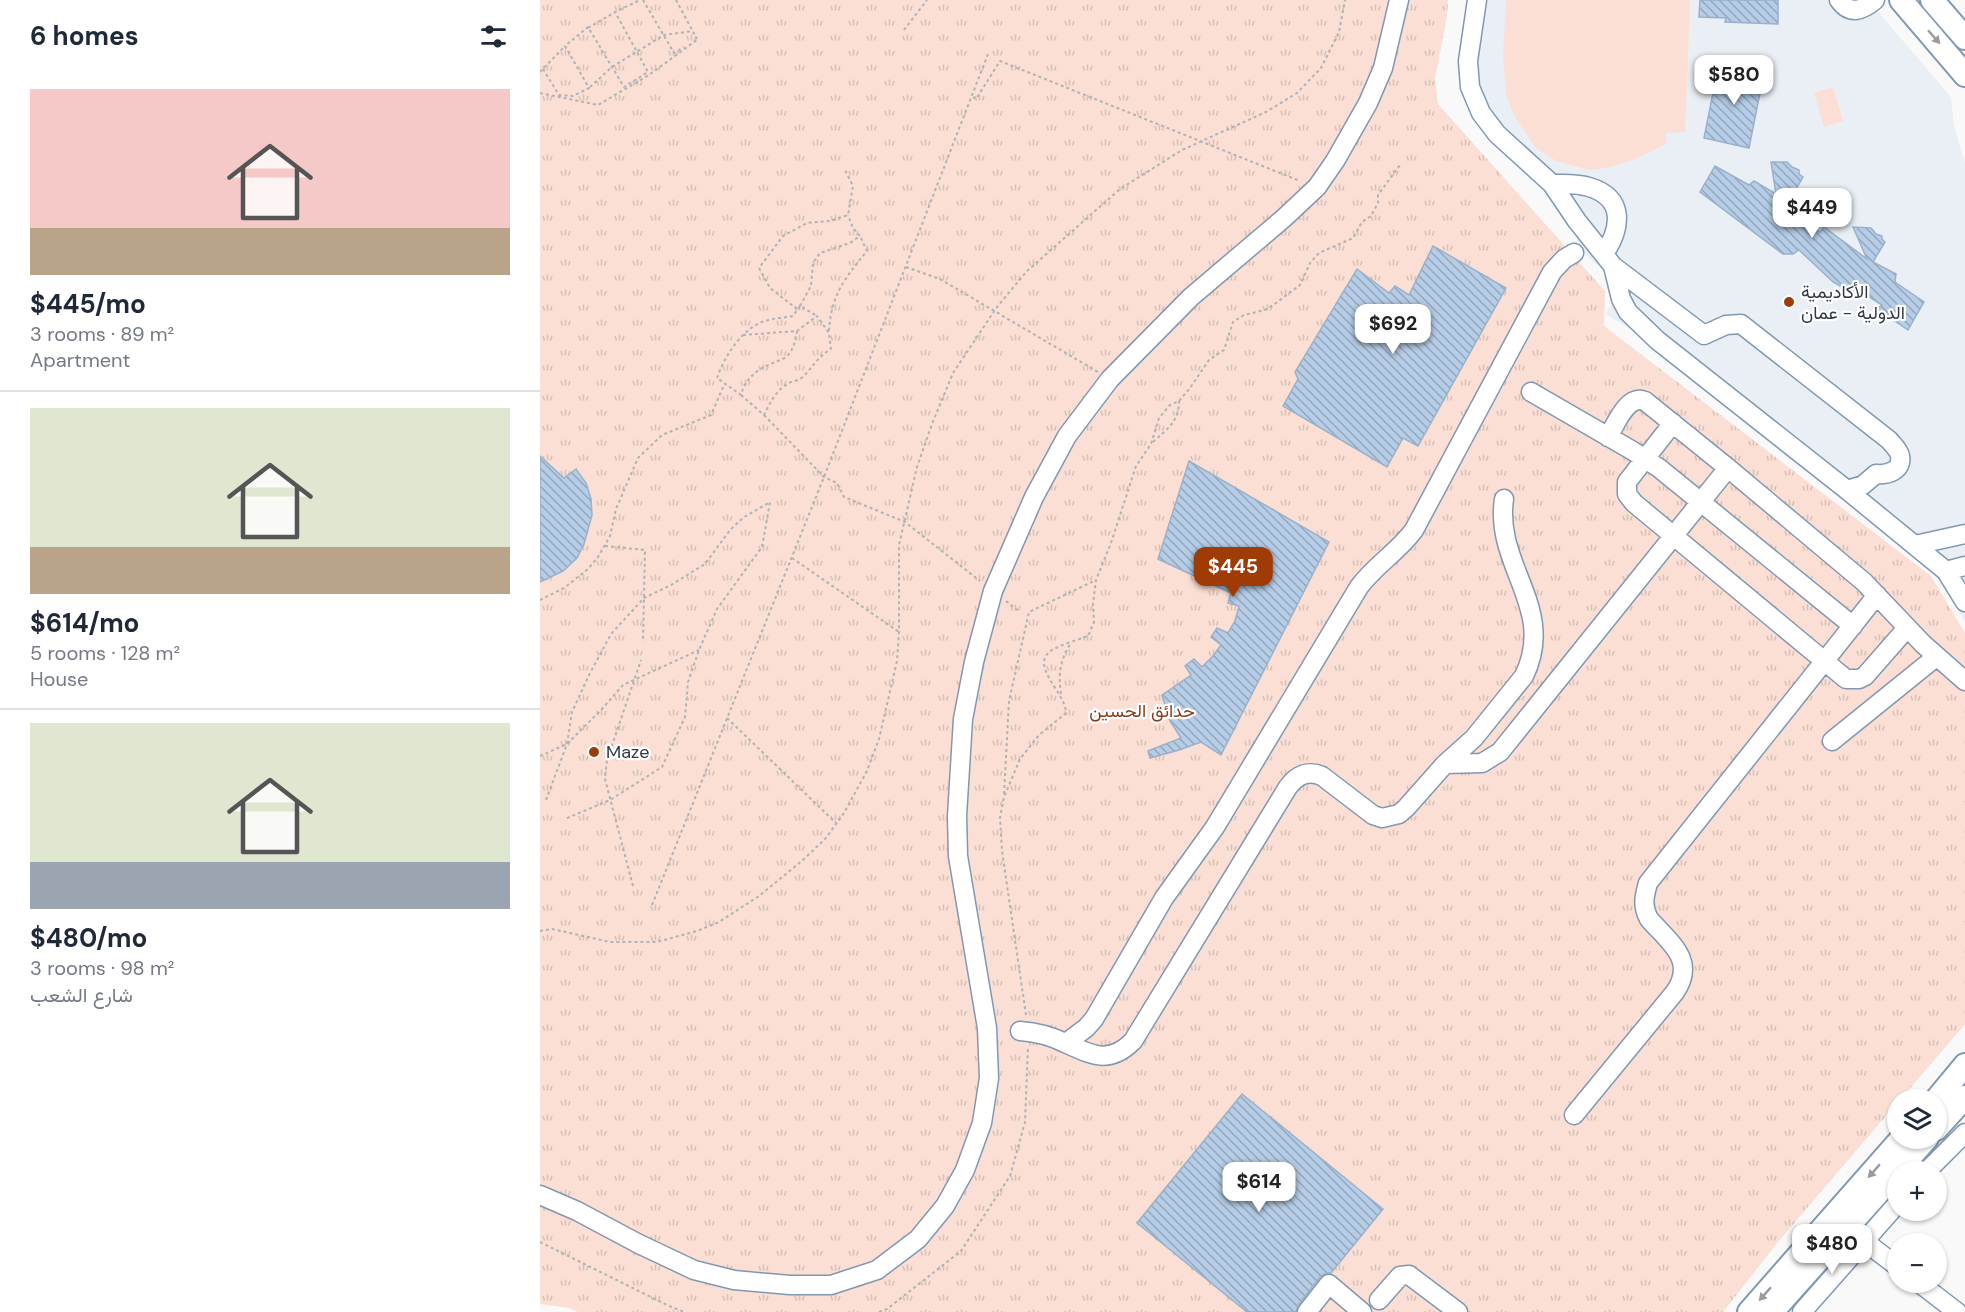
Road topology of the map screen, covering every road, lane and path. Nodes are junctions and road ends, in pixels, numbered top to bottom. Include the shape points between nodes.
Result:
1 (641, 0) edge
2 (676, 0) edge
3 (927, 0) edge
4 (1345, 0) edge
5 (1399, 0) edge
6 (1477, 0) edge
7 (1839, 0) edge
8 (1875, 0) edge
9 (1901, 0) edge
10 (1932, 0) edge
11 (615, 12) junction
12 (588, 27) junction
13 (904, 30) dead end
14 (693, 31) junction
15 (664, 35) junction
16 (1965, 38) edge
17 (698, 39) junction
18 (565, 46) junction
19 (637, 52) junction
20 (988, 54) dead end
21 (612, 67) junction
22 (543, 69) junction
23 (540, 72) edge
24 (1965, 75) edge
25 (589, 88) junction
26 (540, 93) edge
27 (972, 97) junction
28 (1203, 141) junction
29 (1400, 165) dead end
30 (844, 168) dead end
31 (1552, 184) junction
32 (1317, 187) junction
33 (848, 215) junction
34 (860, 236) junction
35 (1574, 253) dead end
36 (1609, 260) junction
37 (906, 267) junction
38 (799, 308) junction
39 (995, 311) junction
40 (817, 316) junction
41 (797, 331) junction
42 (829, 333) junction
43 (743, 335) junction
44 (1110, 379) junction
45 (724, 383) junction
46 (1531, 392) dead end
47 (741, 395) junction
48 (1179, 401) junction
49 (765, 416) junction
50 (1673, 423) junction
51 (1608, 437) junction
52 (1151, 444) junction
53 (1644, 458) junction
54 (1728, 468) junction
55 (824, 477) junction
56 (1847, 490) junction
57 (1504, 499) dead end
58 (1700, 503) junction
59 (905, 522) junction
60 (1965, 534) edge
61 (1673, 536) junction
62 (1915, 544) junction
63 (605, 546) junction
64 (792, 558) junction
65 (1965, 566) edge
66 (1946, 570) junction
67 (1096, 580) junction
68 (993, 591) junction
69 (1877, 595) junction
70 (644, 598) junction
71 (540, 600) edge
72 (1965, 602) edge
73 (1853, 626) junction
74 (1907, 628) junction
75 (899, 633) junction
76 (643, 642) dead end
77 (1071, 643) junction
78 (699, 650) junction
79 (1936, 657) junction
80 (641, 660) dead end
81 (1824, 663) junction
82 (635, 680) junction
83 (1965, 681) edge
84 (1062, 698) junction
85 (727, 718) junction
86 (1832, 741) dead end
87 (567, 744) junction
88 (540, 756) edge
89 (1445, 764) junction
90 (1004, 797) junction
91 (546, 800) dead end
92 (610, 800) junction
93 (565, 819) dead end
94 (837, 824) junction
95 (633, 886) dead end
96 (652, 905) dead end
97 (540, 931) edge
98 (1024, 1031) junction
99 (1066, 1043) junction
100 (1965, 1065) edge
101 (1945, 1089) edge
102 (1965, 1097) edge
103 (1574, 1115) dead end
104 (1947, 1116) edge
105 (1965, 1133) edge
106 (1892, 1149) edge
107 (1917, 1149) edge
108 (1937, 1161) edge
109 (540, 1195) edge
110 (1887, 1215) edge
111 (1864, 1241) junction
112 (540, 1242) edge
113 (1887, 1259) edge
114 (1932, 1293) edge
115 (1379, 1300) dead end
116 (684, 1312) edge
117 (879, 1312) edge
118 (1307, 1312) edge
119 (1362, 1312) edge
120 (1458, 1312) edge
121 (1749, 1312) edge
122 (1772, 1312) edge
123 (1802, 1312) edge
124 (1957, 1312) edge

1 - 11 path
1 - 15 path
2 - 14 path
3 - 13 path
4 - 28 path via 1339,32 1321,68 1297,93
5 - 32 street via 1383,68 1368,103
6 - 31 street via 1468,61 1470,87 1481,113 1497,134
7 - 8 street via 1857,11
9 -> 24 main road
10 - 16 main road
11 - 12 path
11 - 19 path
12 - 18 path
12 - 21 path
14 - 15 path
14 - 17 path
15 - 17 path via 674,53
15 - 19 path
17 - 26 path via 649,75 598,105
18 - 22 path
18 - 25 path
19 - 21 path
19 - 21 path via 648,72 624,87
20 - 27 path
21 - 25 path
22 - 23 path
22 - 25 path via 559,95 573,96
27 - 28 path via 976,99 1000,61
27 - 37 path
28 - 32 path
28 - 39 path via 1120,189 1027,271
29 - 48 path via 1378,195 1371,216 1362,222 1353,238 1319,253 1300,285 1276,303 1233,322 1224,350 1209,360
30 - 33 path via 853,186
31 - 36 street
31 - 36 street via 1590,187 1611,201 1618,228
32 - 44 street via 1191,297
33 - 34 path
33 - 38 path via 807,223 783,236 759,268 770,288
34 - 38 path via 820,253
34 - 42 path via 867,251 843,282 830,312
35 - 99 street via 1552,273 1414,530 1359,587 1215,827 1164,898 1094,1019
36 - 56 street via 1628,312 1657,340
36 - 56 street via 1704,334 1741,324 1898,449 1900,463 1895,470 1876,474 1863,485
37 - 39 path via 940,279
37 - 55 path
38 - 40 path
38 - 43 path via 793,316 764,321
39 - 44 path
39 - 59 path via 953,374 917,467
40 - 41 path
40 - 42 path
41 - 43 path
41 - 47 path via 785,358 752,375
42 - 49 path via 831,349 804,376 778,391
43 - 45 path via 722,362 717,378
44 - 68 street via 1067,436 1034,497
45 - 47 path
45 - 63 path via 711,415 662,435 638,458
46 - 51 street
47 - 49 path
48 - 52 path via 1174,421
48 - 52 path via 1159,418
49 - 55 path
50 - 51 street via 1638,399 1630,402
50 - 53 street
50 - 54 street
51 - 53 street
52 - 67 path via 1136,466
53 - 58 street
53 - 61 street via 1627,482 1627,494
54 - 58 street
54 - 69 street
55 - 59 path via 837,483 844,497
55 - 64 path
56 - 62 street
57 - 89 street via 1502,516 1508,551 1531,608 1535,630 1533,654 1518,686 1474,738
58 - 61 street
58 - 73 street
59 - 68 path
59 - 75 path via 899,545
60 - 62 street
61 - 81 street
61 - 89 street via 1500,752 1482,763
62 - 66 street
63 - 70 path via 645,550
63 - 71 path via 588,569
64 - 75 path
64 - 85 path
65 - 66 street
66 - 72 street
67 - 77 path via 1094,622 1088,636
67 - 90 path via 1029,612 1009,701
68 - 109 street via 963,719 957,816 958,856 987,1028 989,1078 982,1123 965,1170 945,1206 918,1239 877,1270 831,1285 790,1285 734,1280 694,1270 578,1210
69 - 73 street
69 - 74 street
70 - 76 path
70 - 78 path via 705,564 730,530 770,502 762,547 717,609
70 - 87 path via 611,634 589,675 572,712
73 - 81 street
74 - 79 street
74 - 81 street via 1859,679 1846,679
75 - 94 path via 897,661 879,739 867,771
77 - 84 path via 1059,669
77 - 84 path via 1052,651 1044,664 1046,675
78 - 82 path
78 - 92 path via 688,682 685,717 662,767
79 - 83 street
79 - 86 street
80 - 82 path
81 - 103 street via 1648,884 1644,898 1646,913 1680,954 1683,978 1676,992
82 - 87 path via 623,685
82 - 92 path via 607,760 604,779
84 - 90 path via 1066,713 1039,735 1020,759
85 - 94 path
85 - 96 path
87 - 88 path
87 - 91 path
89 - 99 street via 1406,808 1382,818 1365,811 1322,776 1309,773 1297,777 1133,1041 1118,1052 1099,1056
90 - 98 path via 1000,818 1002,850
92 - 93 path
92 - 95 path
94 - 97 path via 803,860 759,896 698,931 657,942 610,942 552,929
98 - 99 street
98 - 117 path via 1025,1122 1010,1176 961,1251
100 - 101 main road
102 - 104 main road
105 - 108 street
106 -> 121 main road
107 - 122 main road
110 - 111 street
111 - 113 street
111 - 123 street
112 - 116 path
114 - 124 street
115 - 120 street via 1400,1276 1409,1275
118 - 119 street via 1329,1284

